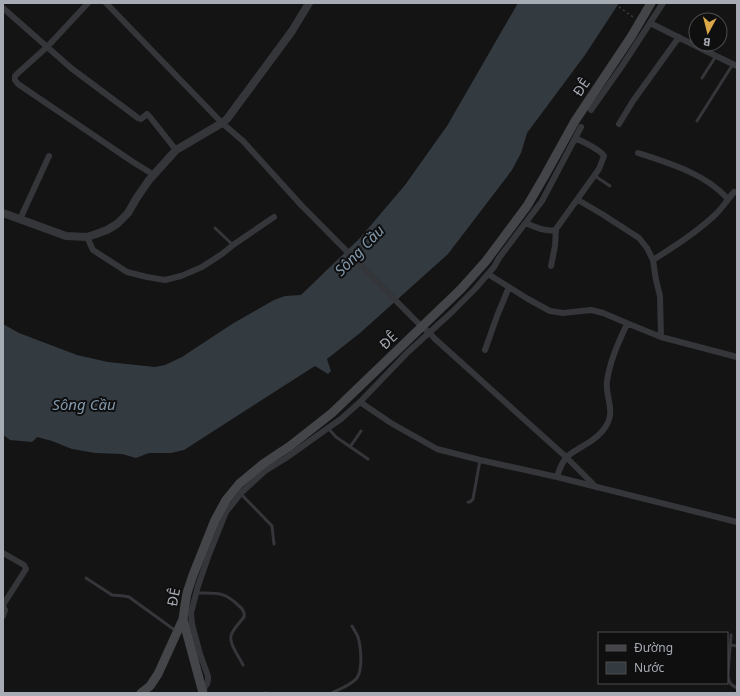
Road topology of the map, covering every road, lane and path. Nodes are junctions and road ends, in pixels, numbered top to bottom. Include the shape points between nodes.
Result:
1 (88, 3) edge
2 (106, 3) edge
3 (309, 3) edge
4 (651, 3) edge
5 (663, 3) edge
6 (615, 4) dead end
7 (3, 8) edge
8 (633, 18) dead end
9 (650, 23) junction
10 (679, 36) junction
11 (47, 47) junction
12 (716, 56) junction
13 (735, 65) edge
14 (702, 78) dead end
15 (591, 110) dead end
16 (697, 121) dead end
17 (222, 123) junction
18 (619, 124) dead end
19 (581, 127) dead end
20 (575, 138) junction
21 (176, 150) junction
22 (638, 153) dead end
23 (49, 156) dead end
24 (154, 175) junction
25 (595, 176) junction
26 (610, 186) dead end
27 (734, 192) dead end
28 (728, 199) junction
29 (578, 200) junction
30 (3, 213) edge
31 (274, 216) dead end
32 (20, 219) junction
33 (526, 223) junction
34 (215, 228) dead end
35 (556, 230) junction
36 (87, 237) junction
37 (233, 245) junction
38 (653, 260) junction
39 (551, 266) dead end
40 (488, 274) junction
41 (509, 288) junction
42 (627, 324) junction
43 (426, 330) junction
44 (661, 337) junction
45 (485, 350) dead end
46 (737, 357) edge
47 (360, 402) junction
48 (328, 428) junction
49 (361, 431) dead end
50 (350, 447) junction
51 (566, 457) junction
52 (368, 459) dead end
53 (480, 460) junction
54 (556, 477) junction
55 (596, 487) junction
56 (240, 494) junction
57 (468, 502) dead end
58 (737, 522) edge
59 (274, 544) dead end
60 (3, 553) edge
61 (86, 578) dead end
62 (196, 593) junction
63 (3, 606) edge
64 (3, 616) edge
65 (183, 619) junction
66 (352, 626) dead end
67 (177, 632) junction
68 (731, 635) dead end
69 (730, 645) junction
70 (737, 646) edge
71 (243, 665) dead end
72 (728, 670) edge
73 (737, 688) edge
74 (203, 692) edge
75 (141, 693) edge
76 (332, 693) edge

1 - 11 street
2 - 17 street
3 - 17 street via 292,31 239,104
4 - 43 main road, ĐÊ via 575,121 527,206 486,261
5 - 9 street
6 - 8 path
7 - 11 street
9 - 10 street
9 - 15 street
10 - 12 street
10 - 18 street
11 - 21 street via 138,118 141,119 147,114
11 - 24 street via 15,76 18,84
12 - 13 street
12 - 14 lane
13 - 16 lane
17 - 21 street
17 - 43 street via 243,141 302,206
19 - 20 street
20 - 25 street via 604,156
20 - 33 street via 542,201
21 - 24 street
22 - 28 street via 680,167 720,191
23 - 32 street
24 - 36 street via 128,213 117,224
25 - 26 lane
25 - 29 street
27 - 28 street
28 - 38 street via 718,213 698,230
29 - 35 street
29 - 38 street via 639,238
30 - 32 street
31 - 37 street
32 - 36 street via 66,236
33 - 35 street via 541,229
33 - 40 street
34 - 37 lane
35 - 39 street
36 - 37 street via 93,250 128,272 165,280 202,267
38 - 44 street via 660,296
40 - 41 street
40 - 43 street via 461,302
41 - 42 street via 550,311 563,313 591,310
41 - 45 street
42 - 44 street
42 - 51 street via 612,356 607,382 611,411 607,426 593,440
43 - 47 street
43 - 51 street
43 - 65 main road, ĐÊ via 332,413 239,484 215,520 187,593
44 - 46 street
47 - 48 street
47 - 53 street via 391,423 437,448
48 - 50 lane
48 - 56 street via 265,471
49 - 50 lane
50 - 52 lane
51 - 54 street
51 - 55 street
53 - 54 street
53 - 57 lane via 473,499
54 - 55 street
55 - 58 street
56 - 59 lane via 272,526
56 - 62 street via 226,512
60 - 63 street via 24,565 26,569
61 - 67 lane via 112,595 129,597
62 - 71 lane via 221,594 232,599 243,609 244,617 231,634 231,640
62 - 74 street via 191,613 208,676
63 - 64 street
65 - 67 main road
65 - 74 main road, ĐÊ
66 - 76 lane via 360,646 360,673 356,679
67 - 75 main road via 158,674 150,686
68 - 69 lane
69 - 70 lane
69 - 72 lane
72 - 73 lane via 728,680

